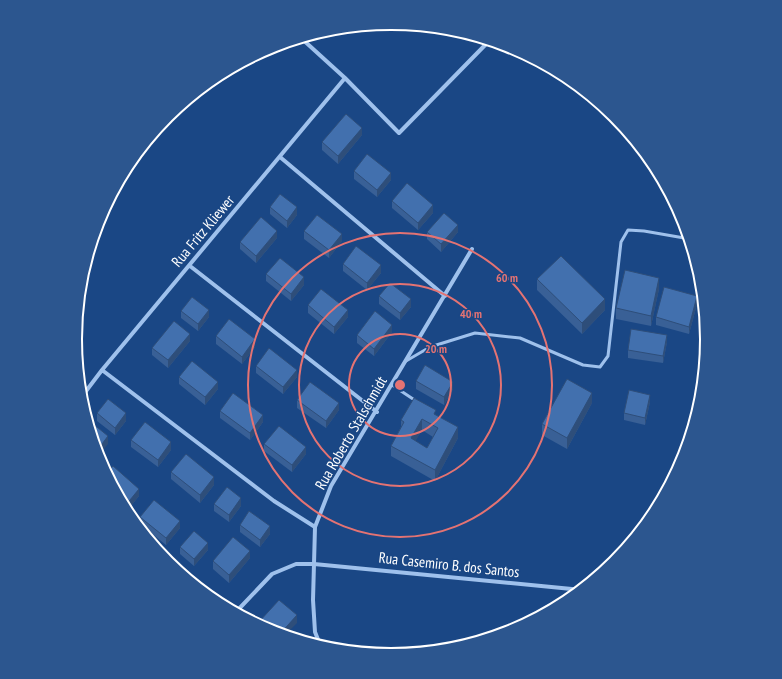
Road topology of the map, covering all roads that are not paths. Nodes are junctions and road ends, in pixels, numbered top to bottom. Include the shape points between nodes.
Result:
1 (306, 42) edge
2 (485, 45) edge
3 (345, 78) junction
4 (280, 156) junction
5 (683, 238) edge
6 (472, 249) dead end
7 (190, 266) junction
8 (445, 296) junction
9 (406, 361) junction
10 (102, 370) junction
11 (392, 385) junction
12 (86, 391) edge
13 (417, 402) edge
14 (377, 412) junction
15 (315, 527) junction
16 (314, 564) junction
17 (573, 589) edge
18 (239, 609) edge
19 (318, 640) edge

1 - 3 street
2 - 3 street via 399,133
3 - 4 street, Rua Fritz Kliewer
4 - 7 street, Rua Fritz Kliewer
4 - 8 street
5 - 9 lane via 628,230 621,242 608,356 600,366 583,364 520,338 475,333 430,347
6 - 8 street, Rua Roberto Stalschmidt
7 - 10 street, Rua Fritz Kliewer
7 - 14 street
8 - 9 street, Rua Roberto Stalschmidt
9 - 11 street, Rua Roberto Stalschmidt
10 - 12 street, Rua Fritz Kliewer
10 - 15 street via 274,501
11 - 13 lane
11 - 14 street, Rua Roberto Stalschmidt
14 - 15 street, Rua Roberto Stalschmidt via 331,486
15 - 16 street, Rua Roberto Stalschmidt
16 - 17 street, Rua Casemiro B. dos Santos
16 - 18 street, Rua Casemiro B. dos Santos via 296,564 272,574
16 - 19 street, Rua Roberto Stalschmidt via 313,600 315,632

